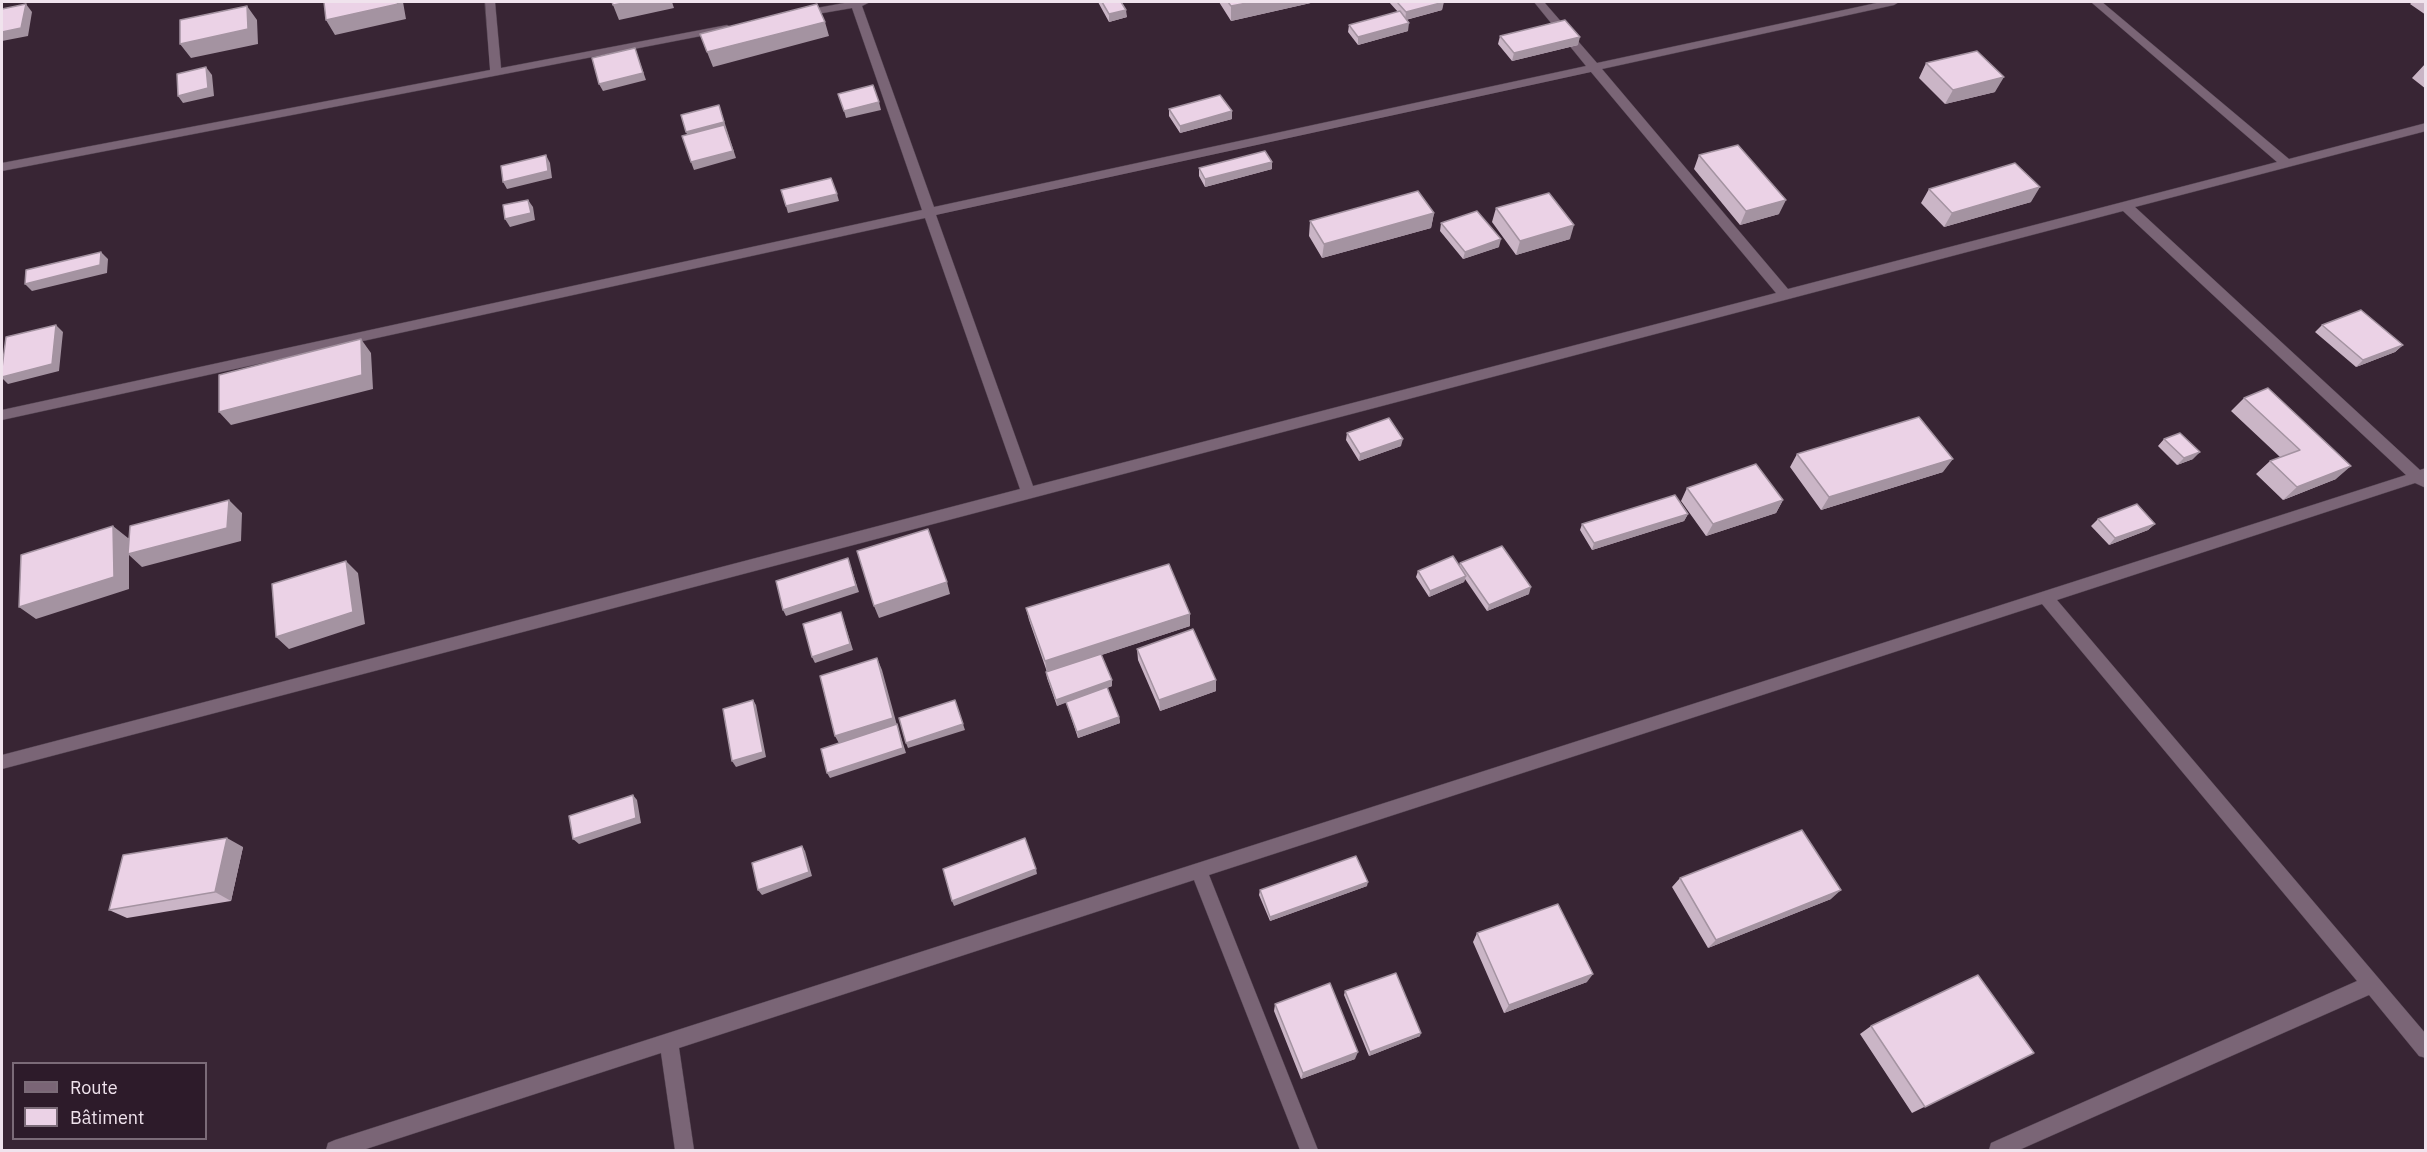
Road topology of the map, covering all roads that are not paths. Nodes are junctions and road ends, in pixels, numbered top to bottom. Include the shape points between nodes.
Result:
1 (490, 2) edge
2 (859, 2) edge
3 (1539, 2) edge
4 (1894, 2) edge
5 (2096, 2) edge
6 (791, 16) edge
7 (734, 27) edge
8 (1594, 67) junction
9 (496, 72) junction
10 (2426, 126) edge
11 (2286, 163) junction
12 (2, 167) edge
13 (2125, 205) junction
14 (929, 212) junction
15 (1785, 295) junction
16 (2, 415) edge
17 (2423, 479) edge
18 (1028, 493) junction
19 (2046, 597) junction
20 (2, 762) edge
21 (1199, 871) junction
22 (2372, 984) junction
23 (669, 1042) junction
24 (2426, 1049) edge
25 (334, 1150) edge
26 (685, 1150) edge
27 (1309, 1150) edge
28 (1998, 1150) edge

1 - 9 street
2 - 6 street
2 - 14 street
3 - 8 street
4 - 8 street
5 - 11 street
7 - 9 street
8 - 14 street
8 - 15 street
9 - 12 street
10 - 11 street
11 - 13 street
13 - 15 street
13 - 17 street
14 - 16 street
14 - 18 street
15 - 18 street
17 - 19 street
18 - 20 street
19 - 21 street
19 - 22 street
21 - 23 street
21 - 27 street
22 - 24 street
22 - 28 street
23 - 25 street
23 - 26 street

